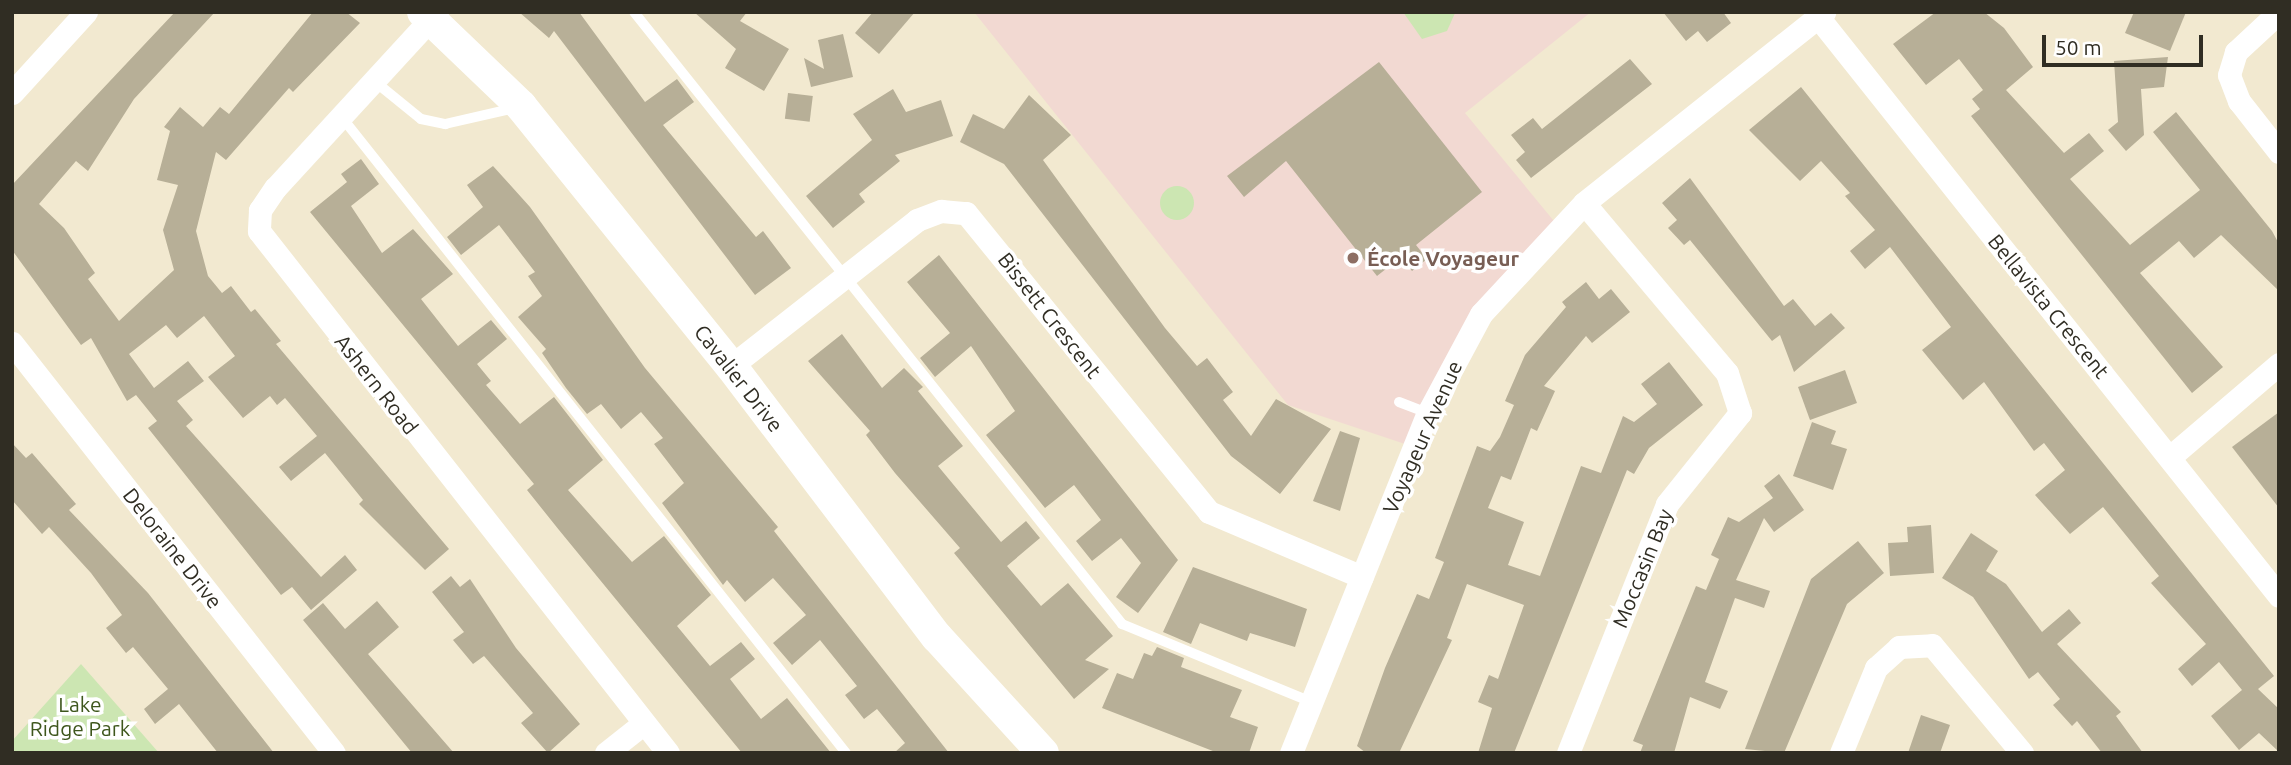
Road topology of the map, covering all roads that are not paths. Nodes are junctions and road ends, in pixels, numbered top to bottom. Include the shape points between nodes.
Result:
1 (86, 12) edge
2 (635, 12) edge
3 (2279, 12) edge
4 (430, 15) edge
5 (1821, 15) edge
6 (373, 80) junction
7 (12, 93) edge
8 (522, 106) junction
9 (340, 115) junction
10 (2279, 152) edge
11 (1584, 203) junction
12 (846, 277) junction
13 (12, 343) edge
14 (2279, 364) edge
15 (731, 366) junction
16 (1399, 402) dead end
17 (1428, 413) junction
18 (2171, 457) junction
19 (1362, 577) junction
20 (2279, 596) edge
21 (1311, 702) junction
22 (644, 723) junction
23 (334, 753) edge
24 (606, 753) edge
25 (668, 753) edge
26 (846, 753) edge
27 (1043, 753) edge
28 (1291, 753) edge
29 (1568, 753) edge
30 (1841, 753) edge
31 (2022, 753) edge

1 - 7 street
2 - 12 lane
3 - 10 street via 2236,52 2229,75 2239,101
4 - 6 street, Ashern Road
4 - 8 street, Cavalier Drive
5 - 11 street, Voyageur Avenue
5 - 18 street, Bellavista Crescent
6 - 8 lane via 421,119 445,124
6 - 9 street, Ashern Road
8 - 15 street, Cavalier Drive
9 - 22 street, Ashern Road via 275,188 260,210 259,231
9 - 26 lane
11 - 17 street, Voyageur Avenue via 1481,314
11 - 29 street, Moccasin Bay via 1727,373 1740,413 1667,504
12 - 15 street, Bissett Crescent
12 - 19 street, Bissett Crescent via 917,220 941,211 965,213 1209,512
12 - 21 lane via 1122,624
13 - 23 street, Deloraine Drive
14 - 18 street
15 - 27 street, Cavalier Drive via 937,637
16 - 17 lane
17 - 19 street, Voyageur Avenue
18 - 20 street, Bellavista Crescent
19 - 21 street, Voyageur Avenue
21 - 28 street, Voyageur Avenue
22 - 24 street
22 - 25 street, Ashern Road
30 - 31 street via 1876,668 1899,646 1932,645

